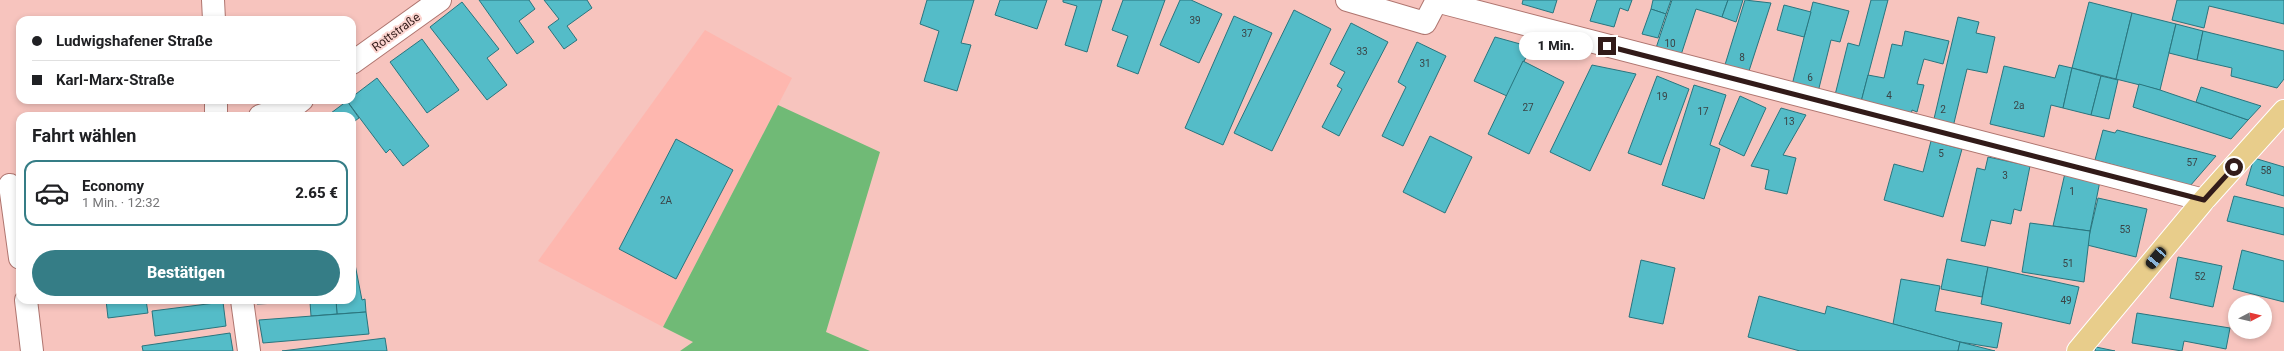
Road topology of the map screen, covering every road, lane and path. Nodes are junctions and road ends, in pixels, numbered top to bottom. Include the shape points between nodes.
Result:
1 (213, 0) edge
2 (440, 0) edge
3 (1347, 0) edge
4 (1437, 0) edge
5 (214, 16) edge
6 (356, 61) edge
7 (297, 104) edge
8 (2284, 111) edge
9 (272, 112) edge
10 (10, 185) edge
11 (2204, 200) junction
12 (16, 229) edge
13 (26, 304) edge
14 (243, 304) edge
15 (32, 351) edge
16 (250, 351) edge
17 (2078, 351) edge

1 - 5 street
2 - 6 street, Rottstraße
3 - 4 street via 1425,23
4 - 11 street
7 - 9 street
8 - 11 main road
10 - 12 street
11 - 17 main road
13 - 15 street
14 - 16 street

